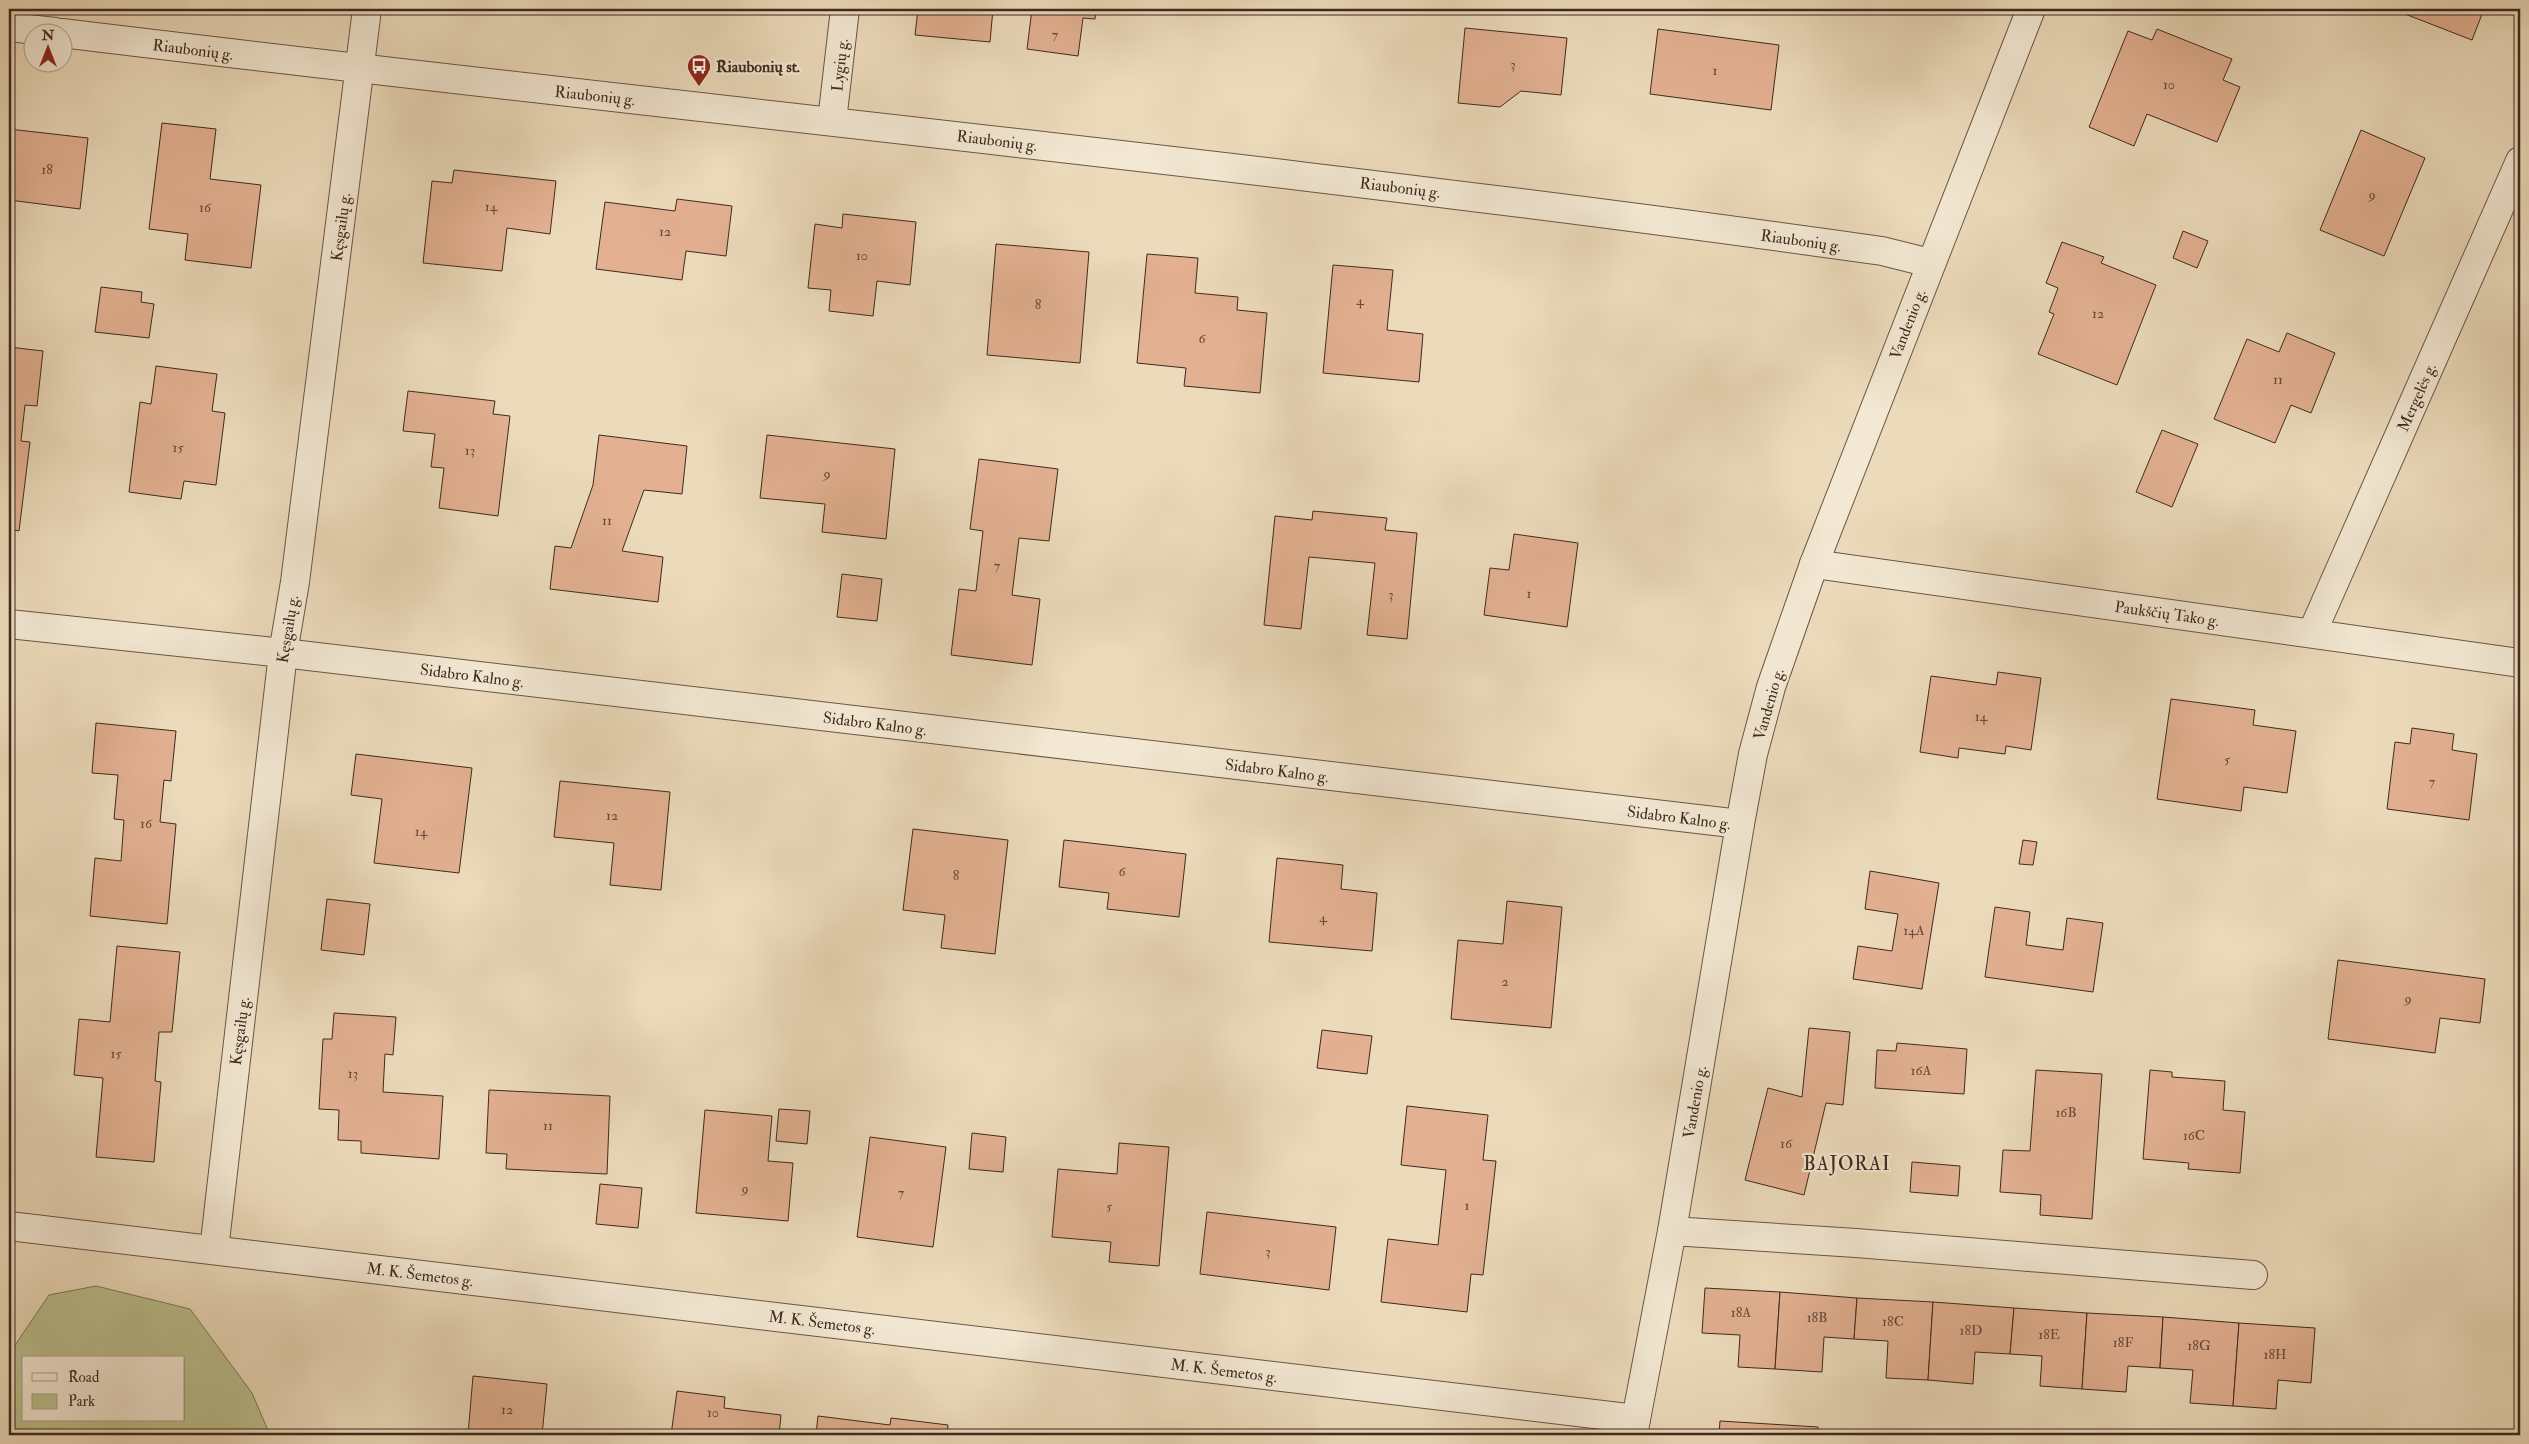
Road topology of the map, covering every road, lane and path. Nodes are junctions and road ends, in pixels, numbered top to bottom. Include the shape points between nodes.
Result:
1 (367, 9) edge
2 (845, 9) edge
3 (2031, 9) edge
4 (9, 27) edge
5 (22, 28) edge
6 (72, 35) edge
7 (360, 70) junction
8 (832, 121) junction
9 (2520, 160) edge
10 (1930, 263) junction
11 (1814, 564) junction
12 (9, 624) edge
13 (2312, 633) junction
14 (283, 653) junction
15 (2520, 663) edge
16 (1740, 824) junction
17 (9, 1226) edge
18 (1672, 1231) junction
19 (214, 1250) junction
20 (2253, 1275) dead end
21 (1634, 1427) edge

1 - 7 street, Kęsgailų g.
2 - 8 street, Lygių g.
3 - 10 street, Vandenio g.
4 - 5 street
6 - 7 street, Riaubonių g.
7 - 8 street, Riaubonių g.
7 - 14 street, Kęsgailų g. via 295,582
8 - 10 street, Riaubonių g. via 1722,228 1882,251
9 - 13 street, Mergelės g.
10 - 11 street, Vandenio g.
11 - 13 street, Paukščių Tako g.
11 - 16 street, Vandenio g. via 1771,687 1753,754
12 - 14 street, Sidabro Kalno g.
13 - 15 street, Paukščių Tako g.
14 - 16 street, Sidabro Kalno g.
14 - 19 street, Kęsgailų g.
16 - 18 street, Vandenio g.
17 - 19 street, M. K. Šemetos g.
18 - 20 street
18 - 21 street, Vandenio g.
19 - 21 street, M. K. Šemetos g.

